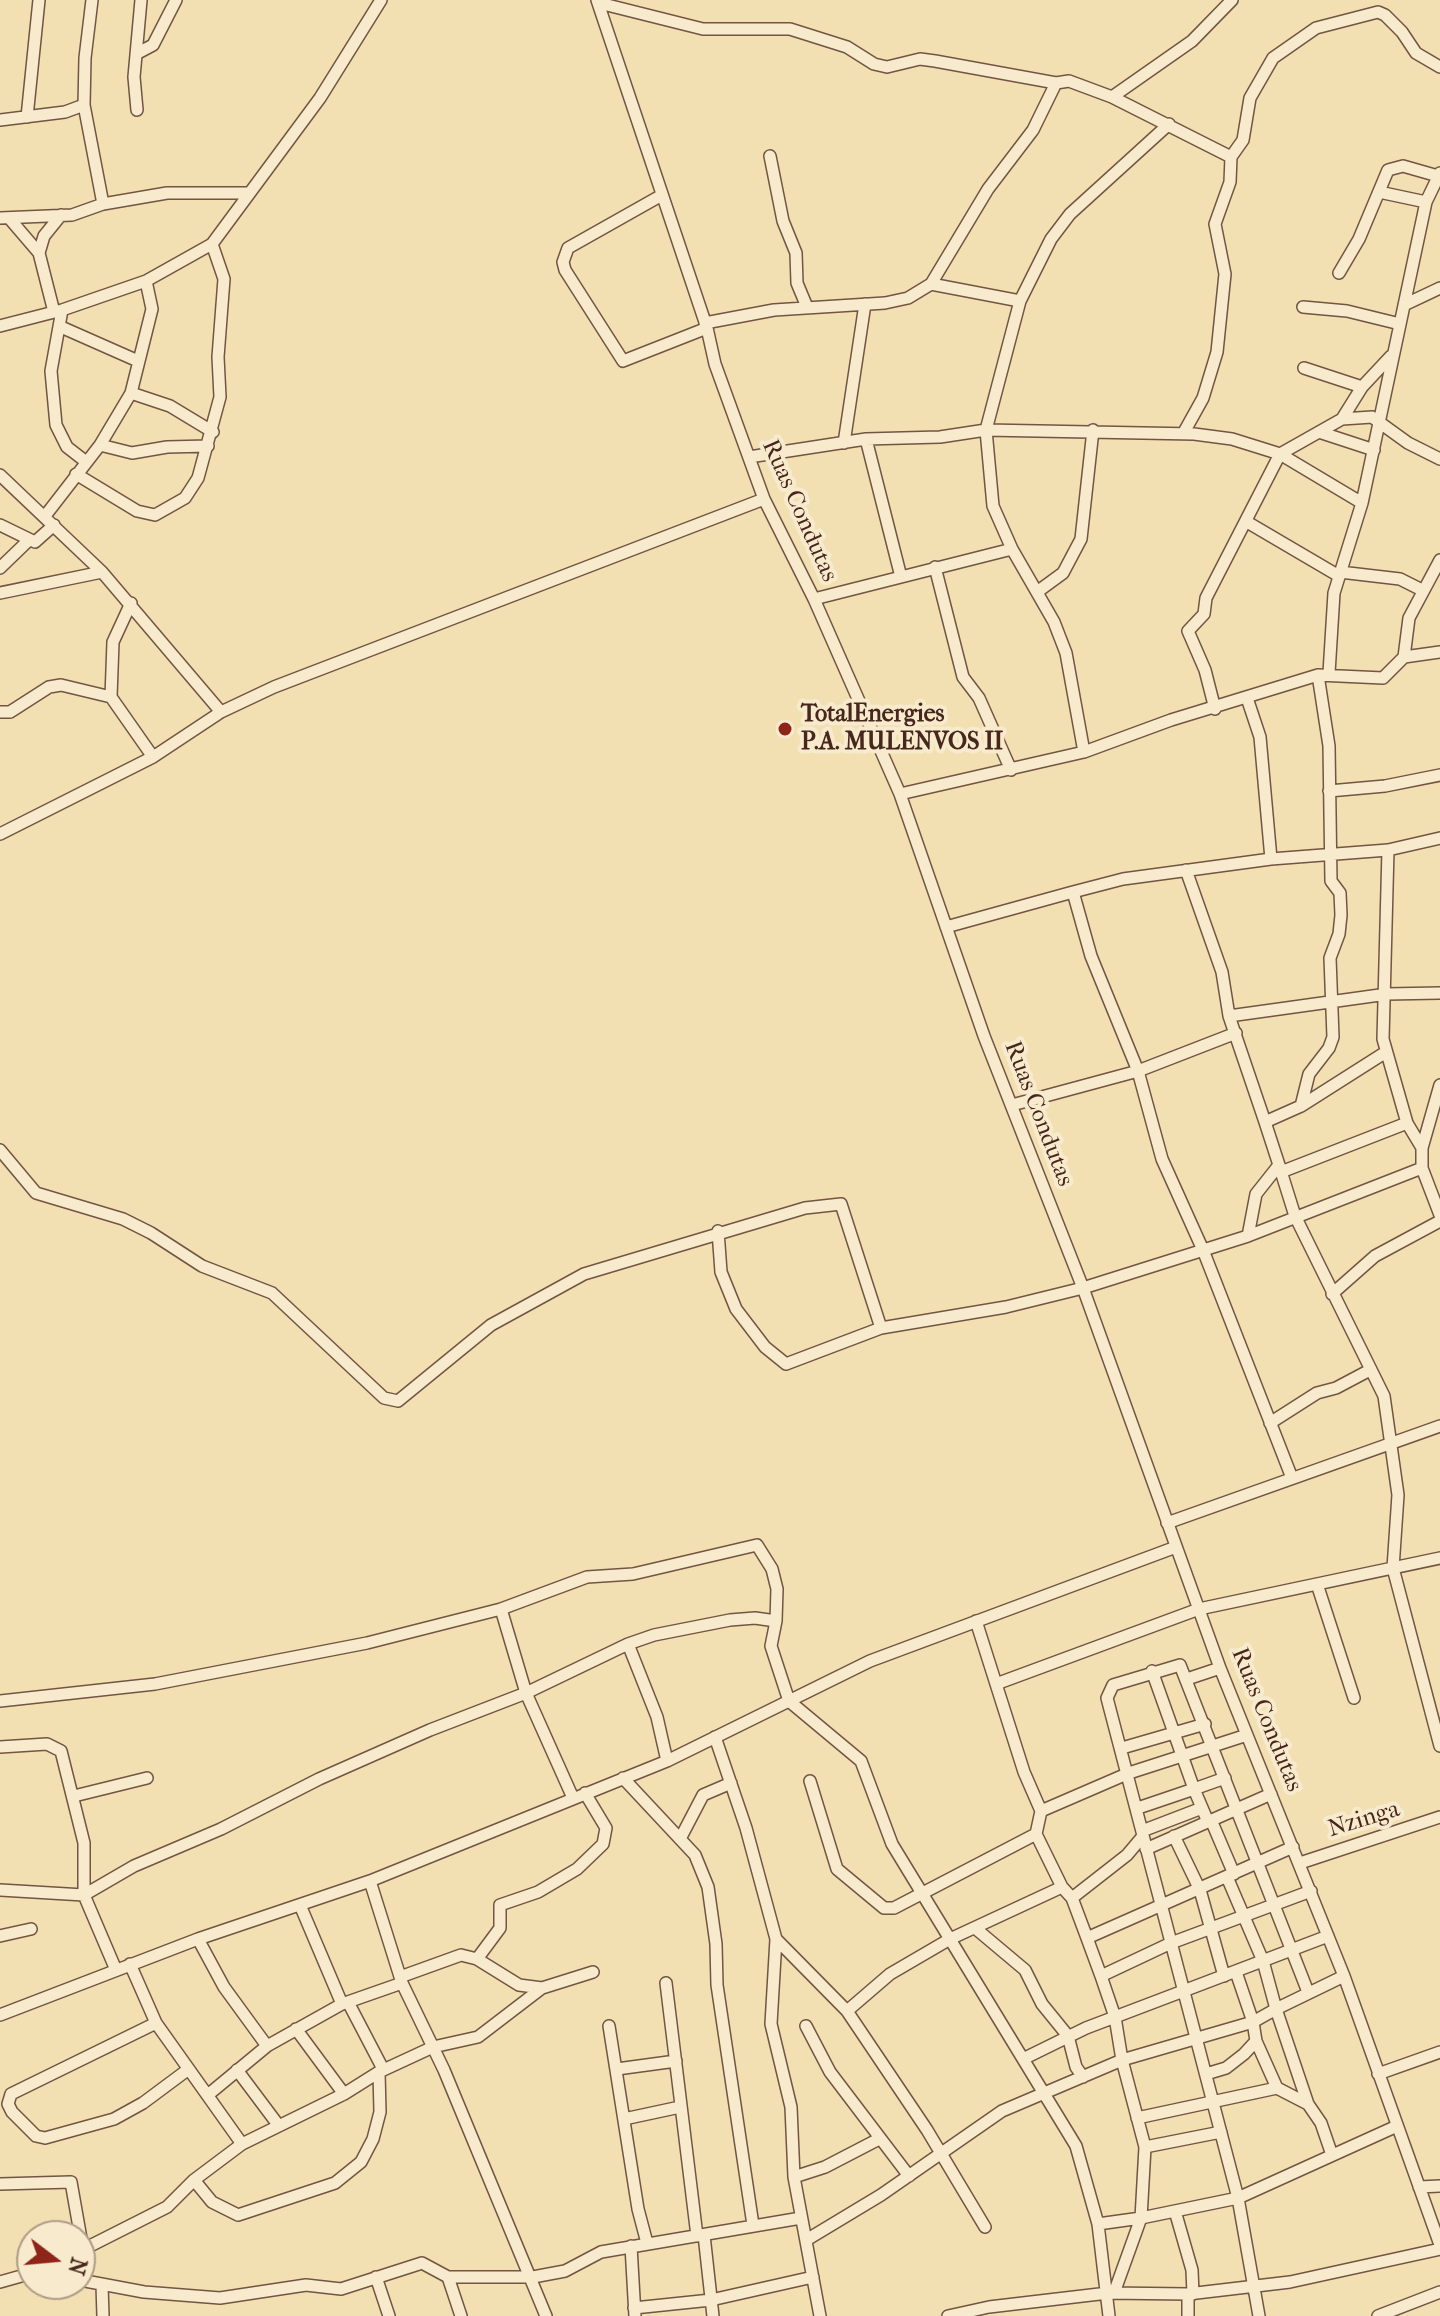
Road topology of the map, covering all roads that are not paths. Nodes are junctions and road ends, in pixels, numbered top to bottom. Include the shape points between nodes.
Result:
1 (39, 0) edge
2 (92, 0) edge
3 (141, 0) edge
4 (176, 0) edge
5 (381, 0) edge
6 (1232, 0) edge
7 (598, 2) edge
8 (136, 54) junction
9 (1440, 67) edge
10 (1056, 83) junction
11 (1112, 97) junction
12 (84, 105) junction
13 (137, 110) dead end
14 (27, 117) junction
15 (0, 120) edge
16 (1169, 124) junction
17 (770, 156) dead end
18 (1231, 157) junction
19 (1438, 181) edge
20 (1379, 192) junction
21 (249, 193) junction
22 (662, 195) junction
23 (1426, 202) junction
24 (103, 204) junction
25 (61, 215) junction
26 (4, 218) edge
27 (212, 244) junction
28 (39, 253) junction
29 (1339, 273) dead end
30 (146, 281) junction
31 (931, 284) junction
32 (1440, 288) edge
33 (1020, 301) junction
34 (865, 304) junction
35 (1404, 305) junction
36 (807, 307) junction
37 (1303, 307) dead end
38 (58, 311) junction
39 (1400, 324) junction
40 (0, 326) edge
41 (706, 326) junction
42 (61, 327) junction
43 (1391, 356) junction
44 (138, 361) junction
45 (1304, 368) dead end
46 (1362, 387) junction
47 (131, 393) junction
48 (1342, 419) junction
49 (1384, 429) junction
50 (986, 430) junction
51 (1093, 430) junction
52 (213, 432) junction
53 (1319, 432) junction
54 (1183, 434) junction
55 (866, 439) junction
56 (844, 443) junction
57 (100, 445) junction
58 (208, 446) junction
59 (1374, 450) junction
60 (1280, 454) junction
61 (749, 457) junction
62 (1440, 459) edge
63 (85, 461) junction
64 (76, 474) junction
65 (0, 475) edge
66 (764, 499) junction
67 (1362, 503) junction
68 (50, 521) junction
69 (1247, 522) junction
70 (0, 525) edge
71 (29, 540) junction
72 (1012, 549) junction
73 (1440, 560) edge
74 (935, 567) junction
75 (0, 568) edge
76 (102, 572) junction
77 (1339, 574) junction
78 (901, 577) junction
79 (1422, 590) junction
80 (1037, 592) junction
81 (0, 593) edge
82 (814, 599) junction
83 (131, 603) junction
84 (1440, 652) edge
85 (1404, 657) junction
86 (1324, 674) junction
87 (111, 697) junction
88 (1247, 698) junction
89 (1215, 709) junction
90 (0, 712) edge
91 (221, 712) junction
92 (1084, 752) junction
93 (153, 757) junction
94 (1011, 770) junction
95 (1440, 775) edge
96 (1329, 791) junction
97 (900, 794) junction
98 (0, 834) edge
99 (1440, 838) edge
100 (1388, 850) junction
101 (1331, 855) junction
102 (1271, 859) junction
103 (1186, 870) junction
104 (1073, 892) junction
105 (946, 927) junction
106 (1440, 993) edge
107 (1387, 994) junction
108 (1331, 1003) junction
109 (1229, 1016) junction
110 (1236, 1033) junction
111 (1386, 1052) junction
112 (1138, 1071) junction
113 (1440, 1085) edge
114 (1012, 1105) junction
115 (1301, 1106) junction
116 (1436, 1112) edge
117 (1265, 1122) junction
118 (1407, 1123) junction
119 (1422, 1148) junction
120 (0, 1150) edge
121 (1280, 1168) junction
122 (1422, 1168) junction
123 (1439, 1210) edge
124 (1295, 1216) junction
125 (1440, 1221) edge
126 (718, 1231) junction
127 (1248, 1236) junction
128 (1203, 1250) junction
129 (1083, 1288) junction
130 (1332, 1294) junction
131 (881, 1328) junction
132 (1370, 1370) junction
133 (1270, 1423) junction
134 (1440, 1426) edge
135 (1391, 1443) junction
136 (1292, 1478) junction
137 (1167, 1523) junction
138 (1176, 1547) junction
139 (1440, 1558) edge
140 (1393, 1568) junction
141 (1317, 1584) junction
142 (501, 1609) junction
143 (1199, 1609) junction
144 (776, 1621) junction
145 (976, 1621) junction
146 (628, 1644) junction
147 (1220, 1668) junction
148 (1152, 1671) junction
149 (1187, 1679) junction
150 (996, 1684) junction
151 (526, 1693) junction
152 (1354, 1698) dead end
153 (0, 1701) edge
154 (789, 1701) junction
155 (1205, 1724) junction
156 (1176, 1735) junction
157 (1247, 1735) junction
158 (715, 1737) junction
159 (1214, 1746) junction
160 (1440, 1746) edge
161 (0, 1747) edge
162 (1122, 1748) junction
163 (1183, 1756) junction
164 (667, 1761) junction
165 (1129, 1773) junction
166 (147, 1778) dead end
167 (623, 1778) junction
168 (1225, 1778) junction
169 (810, 1781) dead end
170 (731, 1783) junction
171 (1194, 1789) junction
172 (585, 1793) junction
173 (1271, 1794) junction
174 (74, 1796) junction
175 (573, 1798) junction
176 (1138, 1808) junction
177 (1202, 1808) junction
178 (1237, 1809) junction
179 (1041, 1811) junction
180 (1440, 1817) edge
181 (1209, 1821) junction
182 (1036, 1834) junction
183 (1143, 1834) junction
184 (1174, 1836) junction
185 (680, 1839) junction
186 (1293, 1847) junction
187 (1146, 1849) junction
188 (1300, 1863) junction
189 (1257, 1864) junction
190 (1231, 1876) junction
191 (370, 1881) junction
192 (1062, 1887) junction
193 (0, 1890) edge
194 (1200, 1890) junction
195 (1311, 1891) junction
196 (923, 1892) junction
197 (84, 1895) junction
198 (1072, 1898) junction
199 (300, 1905) junction
200 (1159, 1906) junction
201 (1273, 1906) junction
202 (1245, 1916) junction
203 (1211, 1927) junction
204 (975, 1928) junction
205 (31, 1929) dead end
206 (0, 1936) edge
207 (1328, 1936) junction
208 (1087, 1938) junction
209 (198, 1939) junction
210 (776, 1939) junction
211 (950, 1939) junction
212 (1171, 1943) junction
213 (1290, 1951) junction
214 (477, 1959) junction
215 (1263, 1961) junction
216 (130, 1964) junction
217 (116, 1970) junction
218 (593, 1972) dead end
219 (1230, 1974) junction
220 (1101, 1976) junction
221 (1344, 1976) junction
222 (401, 1980) junction
223 (666, 1983) dead end
224 (542, 1988) junction
225 (1184, 1992) junction
226 (1308, 1992) junction
227 (345, 2003) junction
228 (1276, 2009) junction
229 (847, 2011) junction
230 (0, 2015) edge
231 (1115, 2017) junction
232 (1253, 2022) junction
233 (156, 2023) junction
234 (609, 2026) dead end
235 (806, 2026) dead end
236 (296, 2029) junction
237 (1068, 2036) junction
238 (1197, 2040) junction
239 (1256, 2041) junction
240 (267, 2046) junction
241 (433, 2047) junction
242 (1440, 2052) edge
243 (1025, 2058) junction
244 (1122, 2060) junction
245 (676, 2061) junction
246 (617, 2069) junction
247 (237, 2070) junction
248 (381, 2070) junction
249 (186, 2071) junction
250 (1206, 2074) junction
251 (1378, 2074) junction
252 (1083, 2077) junction
253 (1277, 2088) junction
254 (209, 2094) junction
255 (344, 2094) junction
256 (1047, 2094) junction
257 (1214, 2102) junction
258 (1308, 2104) junction
259 (680, 2107) junction
260 (1137, 2118) junction
261 (624, 2119) junction
262 (279, 2126) junction
263 (1397, 2126) junction
264 (1221, 2132) junction
265 (879, 2139) junction
266 (242, 2144) junction
267 (1145, 2147) junction
268 (940, 2152) junction
269 (1332, 2155) junction
270 (909, 2176) junction
271 (794, 2177) junction
272 (194, 2180) junction
273 (0, 2184) edge
274 (1440, 2186) edge
275 (1419, 2187) junction
276 (1238, 2198) junction
277 (1175, 2211) junction
278 (801, 2218) junction
279 (1141, 2218) junction
280 (77, 2220) edge
281 (1098, 2224) junction
282 (753, 2225) junction
283 (985, 2227) dead end
284 (700, 2235) junction
285 (808, 2239) junction
286 (96, 2242) edge
287 (647, 2243) junction
288 (631, 2246) junction
289 (1440, 2247) edge
290 (376, 2277) junction
291 (448, 2277) junction
292 (533, 2277) junction
293 (813, 2277) junction
294 (96, 2284) edge
295 (102, 2285) junction
296 (1254, 2286) junction
297 (1440, 2292) edge
298 (1111, 2293) junction
299 (1190, 2294) junction
300 (711, 2300) junction
301 (989, 2311) edge
302 (635, 2312) edge
303 (103, 2316) edge
304 (389, 2316) edge
305 (461, 2316) edge
306 (546, 2316) edge
307 (713, 2316) edge
308 (820, 2316) edge
309 (948, 2316) edge
310 (1109, 2316) edge
311 (1188, 2316) edge
312 (1259, 2316) edge
313 (1378, 2316) edge

1 - 14 street
2 - 12 street
3 - 8 street
4 - 8 street via 153,45
5 - 21 street via 320,98
6 - 11 street via 1192,41
7 - 10 street via 703,29 790,29 847,47 887,67 920,59
7 - 22 street, Ruas Condutas
8 - 13 street
9 - 18 street via 1416,53 1385,15 1368,13 1316,28 1273,58 1250,98 1243,140
10 - 11 street via 1069,81
10 - 31 street via 1033,130 988,189
11 - 16 street
12 - 14 street
12 - 24 street
14 - 15 street
16 - 18 street
16 - 33 street via 1070,214 1034,268
17 - 36 street via 783,221 796,253 797,283
18 - 54 street via 1230,182 1215,224 1225,274 1217,352 1203,398
19 - 20 street via 1397,165 1388,170
19 - 23 street
20 - 23 street
20 - 29 street
21 - 24 street via 167,193
21 - 27 street
22 - 41 street, Ruas Condutas
22 - 41 street via 568,248 565,270 623,361
23 - 35 street
24 - 25 street
25 - 26 street
25 - 28 street via 44,236
26 - 28 street
27 - 30 street
27 - 52 street via 224,279 220,397
28 - 38 street
30 - 38 street
30 - 44 street via 152,309
31 - 33 street
31 - 34 street via 902,300
32 - 35 street
33 - 50 street
34 - 36 street
34 - 56 street
35 - 39 street
36 - 41 street
37 - 39 street
38 - 40 street
38 - 42 street
39 - 43 street
41 - 61 street, Ruas Condutas
42 - 44 street
42 - 63 street via 51,371 56,425 67,447
43 - 46 street
43 - 49 street
44 - 47 street
45 - 46 street
46 - 48 street
47 - 52 street via 170,406
47 - 57 street
48 - 49 street via 1365,415
48 - 53 street
49 - 59 street
49 - 62 street
50 - 51 street
50 - 55 street
50 - 72 street via 993,506
51 - 54 street
51 - 80 street via 1081,539 1063,573
52 - 58 street
53 - 59 street
53 - 60 street
54 - 60 street via 1232,439
55 - 56 street
55 - 78 street
56 - 61 street
57 - 58 street via 132,453
57 - 63 street
58 - 64 street via 185,498 155,515 137,511
59 - 67 street
60 - 67 street
60 - 69 street
61 - 66 street, Ruas Condutas
63 - 64 street
64 - 68 street
65 - 68 street
66 - 82 street, Ruas Condutas
66 - 91 street
67 - 77 street
68 - 71 street via 39,542
68 - 76 street
69 - 77 street
69 - 89 street via 1206,598 1204,614 1188,631
70 - 71 street
71 - 75 street
72 - 74 street
72 - 80 street
73 - 79 street
74 - 78 street
74 - 94 street via 963,677 979,698
76 - 81 street
76 - 83 street
77 - 79 street via 1400,579
77 - 86 street
78 - 82 street
79 - 85 street via 1409,618
80 - 92 street via 1066,653
82 - 97 street, Ruas Condutas
83 - 87 street via 113,642
83 - 91 street
84 - 85 street
85 - 86 street via 1383,678
86 - 88 street
86 - 96 street
87 - 90 street via 61,685 10,712
87 - 93 street
88 - 89 street
88 - 102 street via 1260,737
89 - 92 street
91 - 93 street
92 - 94 street
93 - 98 street
94 - 97 street
95 - 96 street
96 - 101 street
97 - 105 street, Ruas Condutas
99 - 100 street
100 - 101 street
100 - 107 street
101 - 102 street
101 - 108 street via 1331,881 1340,893 1341,915 1330,958
102 - 103 street
103 - 104 street
103 - 109 street via 1222,972
104 - 105 street
104 - 112 street via 1091,956
105 - 114 street, Ruas Condutas
106 - 107 street
107 - 108 street
107 - 111 street
108 - 109 street
108 - 115 street via 1332,1043 1309,1074
109 - 110 street
110 - 112 street
110 - 117 street
111 - 115 street
111 - 118 street
112 - 114 street
112 - 128 street via 1162,1159
113 - 116 street
114 - 129 street, Ruas Condutas
115 - 117 street
116 - 119 street
117 - 121 street
118 - 119 street
118 - 121 street
119 - 122 street
120 - 126 street via 36,1193 123,1219 202,1266 272,1293 393,1401 491,1325 538,1296 584,1274
121 - 124 street
121 - 127 street via 1256,1194
122 - 123 street
122 - 124 street
124 - 127 street
124 - 130 street
125 - 130 street via 1375,1256
126 - 131 street via 841,1204
126 - 131 street via 721,1272 736,1309 765,1347 786,1364
127 - 128 street
128 - 129 street
128 - 133 street
129 - 131 street
129 - 137 street, Ruas Condutas
130 - 132 street
132 - 133 street via 1317,1393
132 - 135 street via 1384,1396
133 - 136 street
134 - 135 street
135 - 136 street
135 - 140 street via 1398,1504
136 - 137 street
137 - 138 street, Ruas Condutas
138 - 143 street, Ruas Condutas
138 - 145 street
139 - 140 street
140 - 141 street
140 - 160 street
141 - 143 street
141 - 152 street
142 - 144 street via 587,1577 633,1574 757,1545 775,1577
142 - 151 street
142 - 153 street via 367,1643 155,1684
143 - 147 street, Ruas Condutas
143 - 150 street
144 - 146 street via 741,1618
144 - 154 street via 771,1646
145 - 150 street
145 - 154 street via 870,1661
146 - 151 street
146 - 164 street via 657,1717
147 - 149 street
147 - 157 street, Ruas Condutas
148 - 149 street via 1177,1663
148 - 156 street
148 - 162 street via 1113,1685 1108,1692
149 - 155 street
150 - 179 street
151 - 175 street
151 - 197 street via 319,1779
154 - 158 street
154 - 196 street via 861,1761 892,1844
155 - 156 street
155 - 159 street
156 - 162 street
156 - 163 street
157 - 159 street
157 - 173 street, Ruas Condutas
158 - 164 street
158 - 170 street
159 - 163 street
159 - 168 street
161 - 174 street via 54,1745 61,1751
162 - 165 street
163 - 165 street
163 - 171 street
164 - 167 street
165 - 176 street
165 - 179 street
166 - 174 street
167 - 172 street
167 - 185 street
168 - 171 street
168 - 178 street
169 - 196 street via 843,1876 884,1908
170 - 185 street via 703,1795
170 - 210 street
171 - 176 street
171 - 177 street
172 - 175 street
172 - 214 street via 606,1828 603,1844 577,1869 538,1892 500,1905 500,1928
173 - 178 street
173 - 186 street, Ruas Condutas
174 - 197 street via 84,1843
175 - 191 street
176 - 183 street
177 - 181 street
177 - 183 street
178 - 181 street
178 - 189 street
179 - 182 street
180 - 188 street, Nzinga
181 - 184 street
181 - 190 street
182 - 192 street
182 - 196 street
183 - 187 street
183 - 198 street via 1127,1855
184 - 187 street
184 - 194 street
185 - 282 street via 695,1855 708,1887 717,1985
186 - 188 street, Ruas Condutas
186 - 189 street
187 - 200 street
188 - 195 street, Ruas Condutas
189 - 190 street
189 - 201 street
190 - 194 street
190 - 202 street
191 - 199 street
191 - 222 street
192 - 198 street
192 - 204 street
193 - 197 street
194 - 200 street
194 - 203 street
195 - 201 street
195 - 207 street, Ruas Condutas
196 - 211 street
197 - 217 street
198 - 208 street
199 - 209 street
199 - 227 street
200 - 208 street
200 - 212 street
201 - 202 street
201 - 213 street
202 - 203 street
202 - 215 street
203 - 212 street
203 - 219 street
204 - 211 street
204 - 237 street via 1021,1966
205 - 206 street
207 - 213 street
207 - 221 street, Ruas Condutas
208 - 220 street
209 - 216 street
209 - 240 street via 224,1987
210 - 229 street
210 - 271 street via 771,2024 791,2107
211 - 229 street via 890,1974
211 - 243 street
212 - 220 street
212 - 225 street
213 - 215 street
213 - 226 street
214 - 222 street via 453,1955
214 - 224 street via 519,1985
215 - 219 street
215 - 228 street
216 - 217 street
216 - 233 street
217 - 230 street
218 - 224 street
219 - 225 street
219 - 232 street
220 - 231 street
221 - 226 street
221 - 251 street, Ruas Condutas
222 - 227 street
222 - 241 street
223 - 245 street
224 - 241 street via 478,2037
225 - 231 street
225 - 238 street
226 - 228 street
227 - 236 street
227 - 248 street
228 - 232 street
228 - 258 street
229 - 268 street
231 - 237 street
231 - 244 street
232 - 238 street
232 - 239 street
233 - 249 street
233 - 249 street via 11,2094 12,2112 45,2138 114,2119
234 - 246 street
235 - 265 street via 830,2072
236 - 240 street
236 - 255 street
237 - 243 street
237 - 252 street
238 - 244 street
238 - 250 street
239 - 250 street via 1226,2068
239 - 253 street
240 - 247 street
241 - 248 street
241 - 292 street
242 - 251 street
243 - 256 street
244 - 252 street
244 - 260 street
245 - 246 street
245 - 259 street
246 - 261 street
247 - 254 street
247 - 262 street
248 - 255 street
248 - 272 street via 373,2139 361,2162 335,2183 238,2215 212,2202
249 - 254 street
250 - 257 street
251 - 263 street, Ruas Condutas
252 - 256 street
253 - 257 street
253 - 258 street
254 - 266 street
255 - 262 street
256 - 268 street via 1002,2111
256 - 281 street via 1078,2151
257 - 260 street
257 - 264 street
258 - 269 street
259 - 261 street
259 - 284 street
260 - 267 street
261 - 287 street
262 - 266 street
263 - 269 street
263 - 275 street, Ruas Condutas
264 - 267 street
264 - 276 street
265 - 270 street
265 - 271 street
266 - 272 street
267 - 279 street
268 - 270 street
268 - 283 street
269 - 276 street
270 - 285 street
271 - 278 street
272 - 286 street via 167,2207
273 - 280 street via 71,2182
274 - 275 street
275 - 289 street, Ruas Condutas
276 - 277 street
276 - 296 street
277 - 279 street
277 - 299 street via 1192,2270
278 - 282 street
278 - 285 street
279 - 281 street
279 - 298 street
281 - 298 street
282 - 284 street
284 - 287 street
284 - 300 street
285 - 293 street
287 - 288 street
288 - 292 street
288 - 302 street
289 - 296 street via 1315,2278
290 - 291 street via 422,2263
290 - 295 street via 341,2289 306,2285 220,2298
290 - 304 street
291 - 292 street
291 - 305 street
292 - 306 street
293 - 300 street
293 - 308 street
294 - 295 street
295 - 303 street
296 - 299 street
296 - 312 street
297 - 313 street
298 - 299 street
298 - 301 street
298 - 310 street
299 - 311 street
300 - 302 street
300 - 307 street
301 - 309 street

